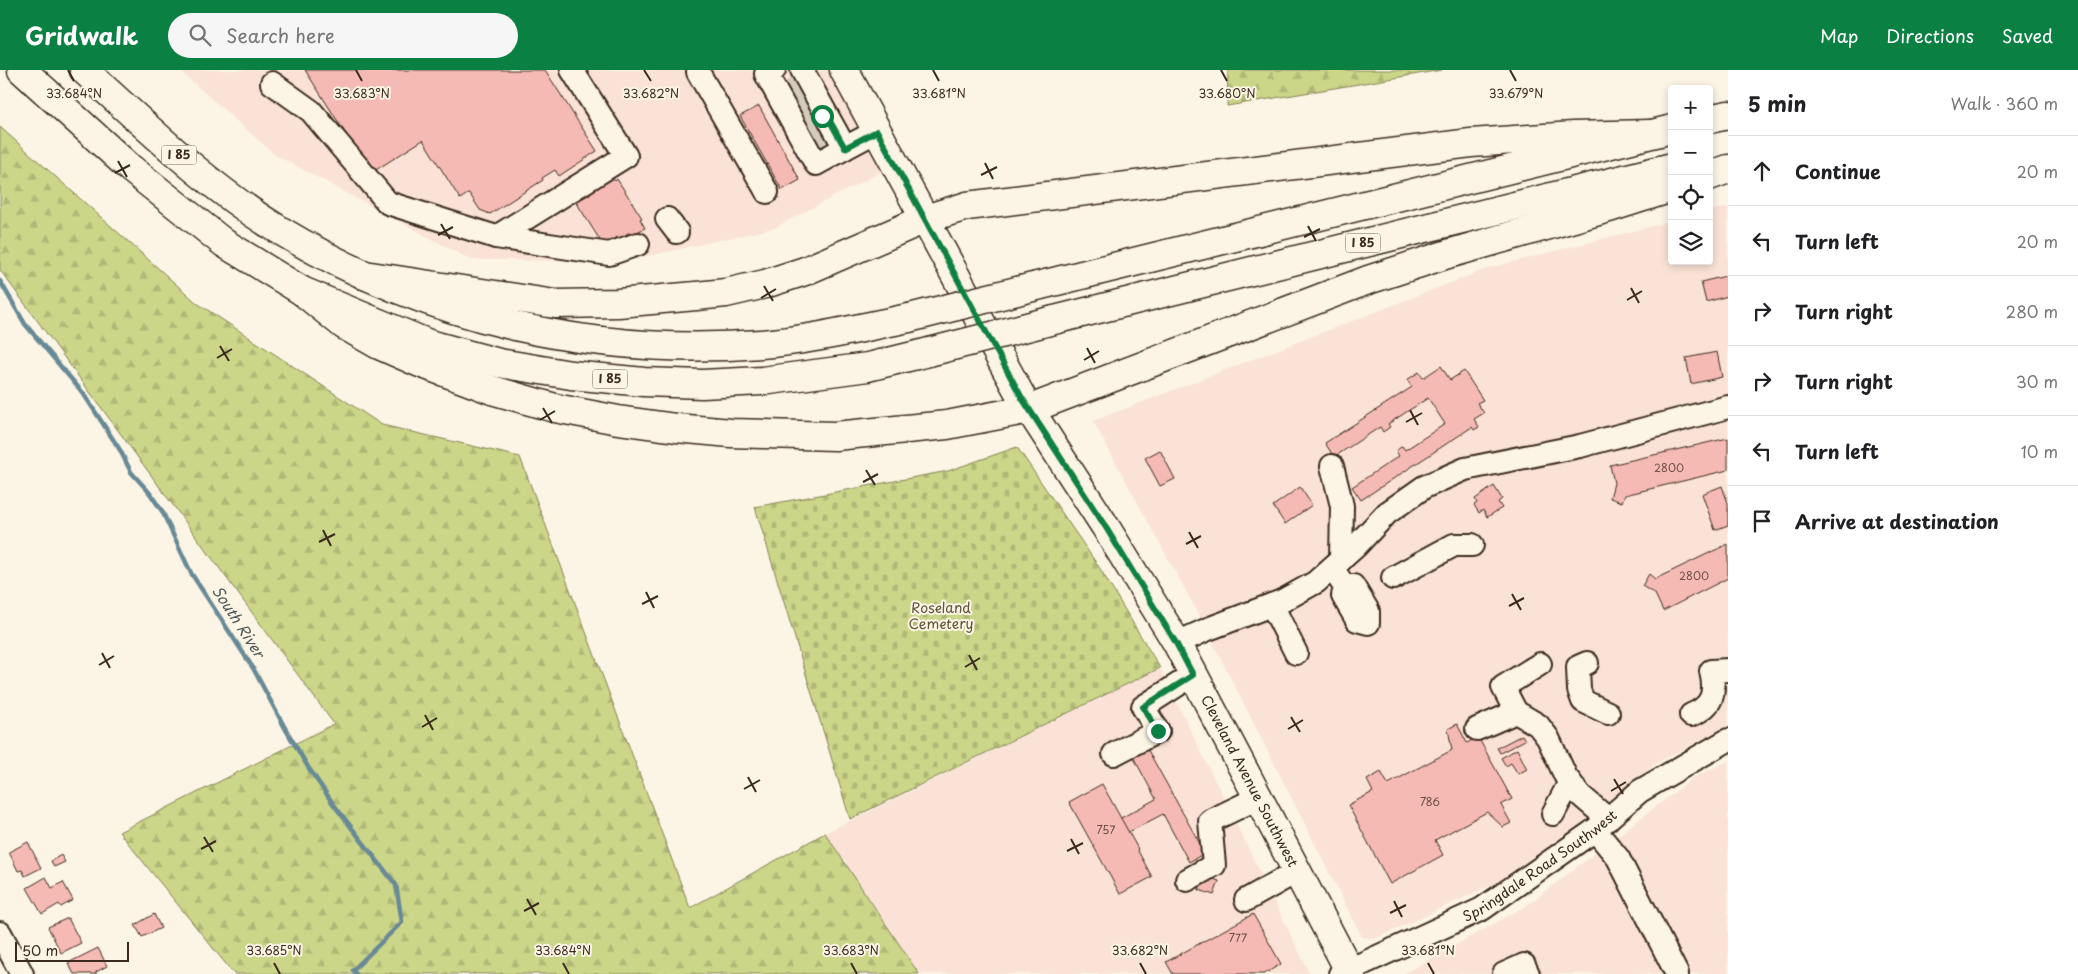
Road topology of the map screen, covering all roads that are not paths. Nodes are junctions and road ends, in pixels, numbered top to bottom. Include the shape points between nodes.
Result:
1 (22, 70) edge
2 (84, 70) edge
3 (572, 70) edge
4 (774, 70) edge
5 (844, 70) edge
6 (698, 72) dead end
7 (272, 83) dead end
8 (810, 113) edge
9 (1728, 115) edge
10 (1713, 119) edge
11 (877, 131) junction
12 (1660, 132) edge
13 (1728, 153) edge
14 (1713, 157) edge
15 (1668, 168) edge
16 (1728, 170) edge
17 (1712, 175) edge
18 (1668, 189) edge
19 (768, 192) dead end
20 (925, 219) junction
21 (496, 236) junction
22 (638, 244) dead end
23 (364, 275) junction
24 (302, 291) junction
25 (1728, 407) edge
26 (1030, 409) junction
27 (1332, 466) dead end
28 (1472, 545) dead end
29 (1337, 564) junction
30 (1393, 578) dead end
31 (1345, 587) dead end
32 (1272, 605) junction
33 (1176, 643) junction
34 (1296, 653) dead end
35 (1587, 663) dead end
36 (1540, 664) dead end
37 (1728, 670) edge
38 (1193, 675) junction
39 (1516, 712) junction
40 (1608, 713) dead end
41 (1691, 715) dead end
42 (1477, 729) dead end
43 (1728, 740) edge
44 (1114, 754) dead end
45 (1570, 782) junction
46 (1258, 798) junction
47 (1553, 814) dead end
48 (1601, 824) junction
49 (1296, 872) junction
50 (1187, 880) dead end
51 (1246, 900) dead end
52 (0, 933) edge
53 (1346, 973) edge
54 (22, 974) edge
55 (1504, 974) edge
56 (1528, 974) edge
57 (1677, 974) edge

1 - 24 main road, I 85 via 170,201 224,243
2 - 23 main road, I 85 via 187,162 236,200 280,231
3 - 21 street via 629,159
4 - 8 street via 766,74
5 - 11 main road, Cleveland Avenue Southwest
6 - 19 street
7 - 21 street via 311,111 388,203
8 - 11 street
9 - 10 main road
11 - 20 main road, Cleveland Avenue Southwest
12 - 20 main road via 1471,143 967,206
12 - 23 main road, I 85, bridge via 909,318 761,344 625,344 526,330 470,316
13 - 14 main road
15 - 24 main road, I 85, bridge via 868,367 762,381 673,383 571,375 499,363 429,344
16 - 17 main road
18 - 26 main road via 1368,280
20 - 23 main road via 805,271 726,293 696,296 618,303 555,304
20 - 26 main road, Cleveland Avenue Southwest
21 - 22 street via 609,254
24 - 26 main road via 344,325 420,363 492,390 618,420 731,433 835,436 947,425
25 - 29 street via 1580,446 1466,468 1424,487 1387,513
26 - 33 main road, Cleveland Avenue Southwest
27 - 29 street via 1342,506
28 - 30 street via 1454,545
29 - 31 street
29 - 32 street via 1316,582
32 - 33 street
32 - 34 street
33 - 38 main road, Cleveland Avenue Southwest
35 - 40 street via 1578,667 1578,690 1583,701
36 - 39 street via 1503,687
37 - 41 street via 1711,671 1714,684 1712,698 1703,710
38 - 44 street via 1143,707 1158,731
38 - 46 main road, Cleveland Avenue Southwest
39 - 42 street
39 - 45 street via 1538,725
43 - 48 street, Springdale Road Southwest via 1640,792
45 - 47 street
45 - 48 street
46 - 49 main road, Cleveland Avenue Southwest
46 - 50 street via 1210,820 1214,865
48 - 53 street, Springdale Road Southwest via 1482,909
48 - 57 street
49 - 51 street
49 - 53 main road, Cleveland Avenue Southwest
52 - 54 street
55 - 56 street via 1524,965

